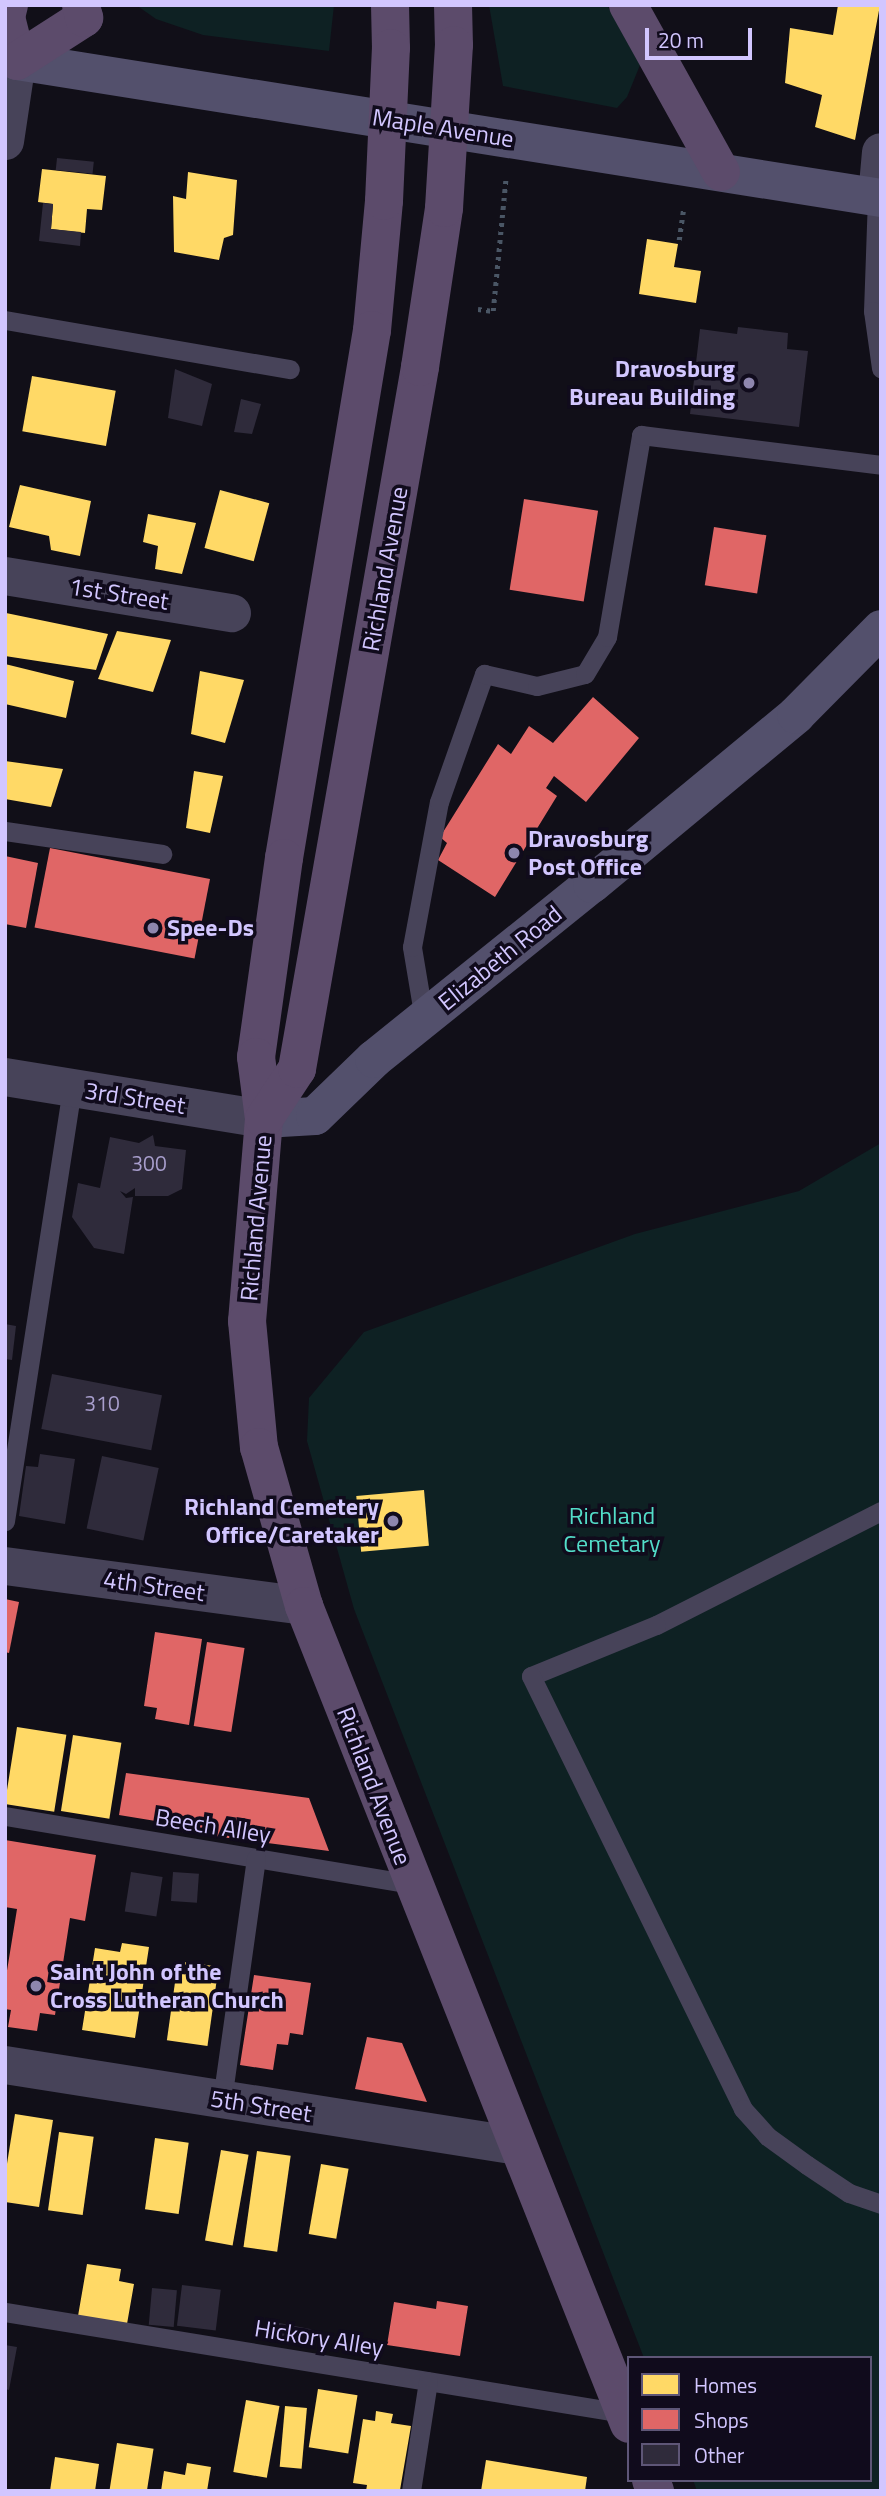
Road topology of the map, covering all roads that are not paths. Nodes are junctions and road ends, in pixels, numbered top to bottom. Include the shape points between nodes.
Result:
1 (9, 5) edge
2 (81, 5) edge
3 (390, 5) edge
4 (453, 5) edge
5 (628, 5) edge
6 (11, 60) edge
7 (5, 141) edge
8 (881, 152) edge
9 (721, 172) junction
10 (879, 197) edge
11 (5, 320) edge
12 (881, 368) edge
13 (290, 369) dead end
14 (881, 465) edge
15 (5, 576) edge
16 (232, 613) dead end
17 (881, 629) edge
18 (5, 831) edge
19 (162, 854) dead end
20 (424, 1019) junction
21 (5, 1077) edge
22 (72, 1088) junction
23 (264, 1119) junction
24 (881, 1511) edge
25 (5, 1521) edge
26 (5, 1566) edge
27 (304, 1606) junction
28 (5, 1816) edge
29 (256, 1858) junction
30 (412, 1884) junction
31 (5, 2065) edge
32 (222, 2099) junction
33 (518, 2146) junction
34 (881, 2204) edge
35 (5, 2312) edge
36 (428, 2381) junction
37 (627, 2419) edge
38 (411, 2491) edge

1 - 6 main road
2 - 6 main road via 84,18
3 - 23 main road, Richland Avenue, bridge via 384,201 372,330 284,858 256,1056
4 - 23 main road, Richland Avenue, bridge via 444,208 404,462 297,1069
5 - 9 main road
6 - 7 street
6 - 9 main road, Maple Avenue
8 - 10 street
9 - 10 main road, Maple Avenue
10 - 12 lane via 873,311
11 - 13 lane
14 - 20 lane via 641,435 607,637 585,674 537,686 484,674 439,803 412,947
15 - 16 street, 1st Street
17 - 20 main road, Elizabeth Road via 796,715
18 - 19 lane
20 - 23 main road, Elizabeth Road via 315,1116
21 - 22 street, 3rd Street
22 - 23 street, 3rd Street
22 - 25 lane
23 - 27 main road, Richland Avenue via 247,1321 258,1447
24 - 34 lane via 656,1625 531,1676 743,2109 767,2136 807,2165 849,2193
26 - 27 street, 4th Street
27 - 30 main road, Richland Avenue
28 - 29 lane, Beech Alley
29 - 30 lane, Beech Alley
29 - 32 lane
30 - 33 main road, Richland Avenue
31 - 32 street, 5th Street
32 - 33 street, 5th Street
33 - 37 main road, Richland Avenue
35 - 36 lane, Hickory Alley
36 - 37 lane, Hickory Alley
36 - 38 lane

